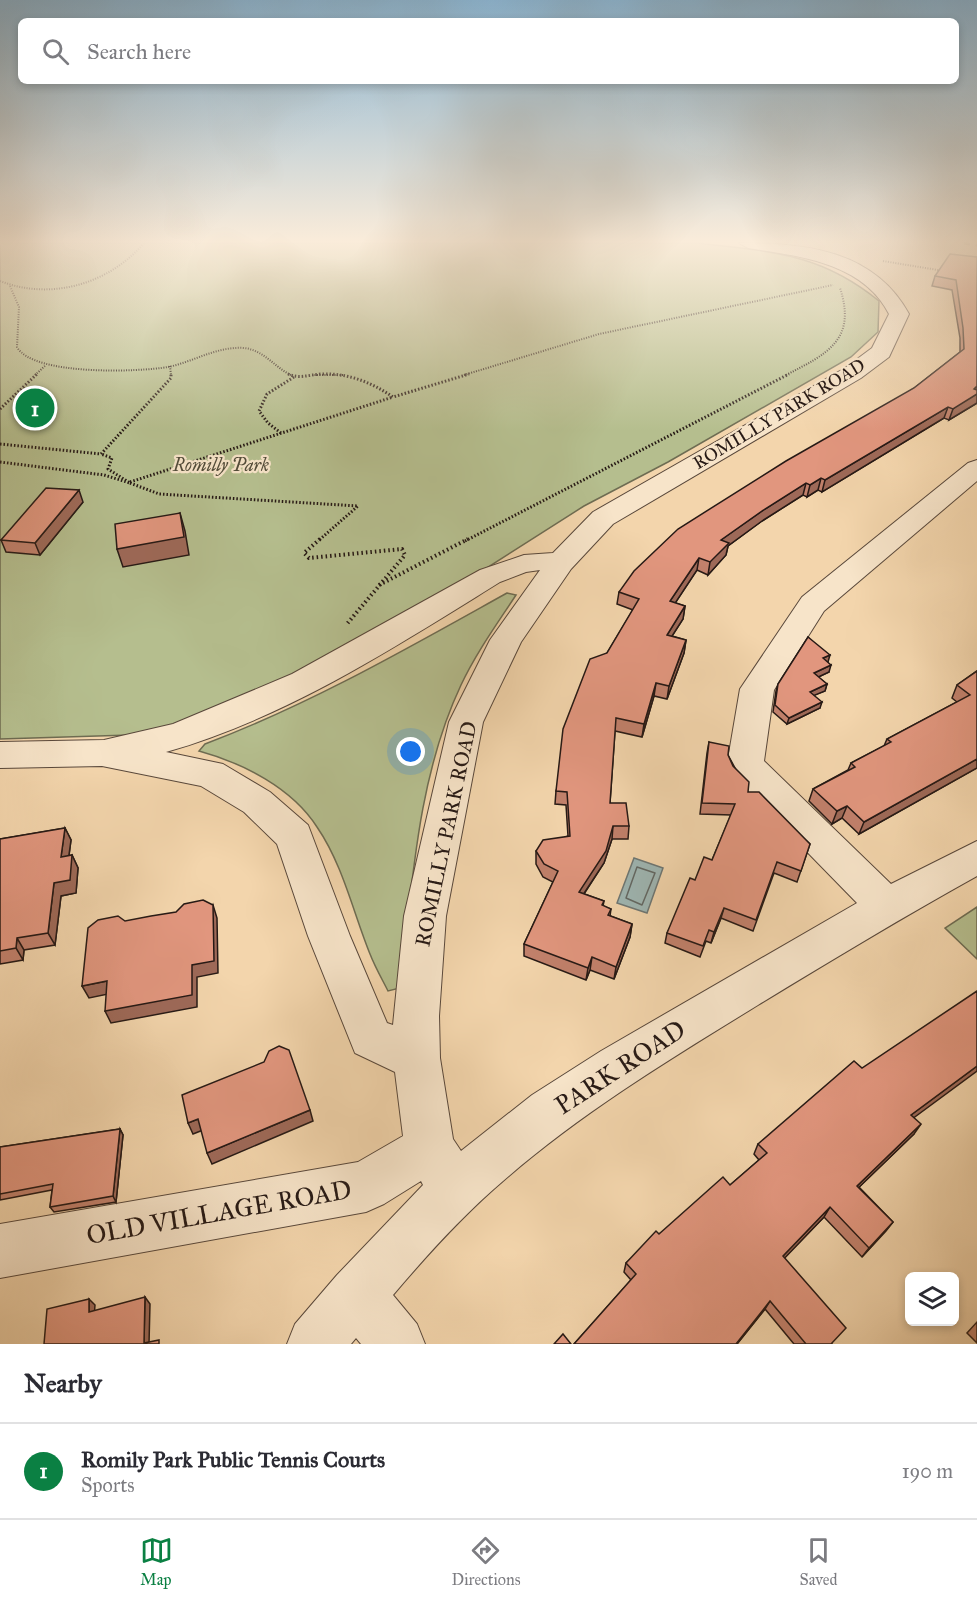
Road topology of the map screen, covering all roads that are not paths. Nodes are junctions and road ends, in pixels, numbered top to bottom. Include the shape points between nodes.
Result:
1 (896, 306) edge
2 (977, 468) edge
3 (560, 563) junction
4 (102, 753) junction
5 (0, 755) edge
6 (977, 857) edge
7 (886, 905) junction
8 (417, 1058) junction
9 (442, 1168) junction
10 (0, 1251) edge
11 (356, 1294) junction
12 (315, 1344) edge
13 (397, 1344) edge

1 - 3 street, ROMILLY PARK ROAD via 899,314 881,352 853,373 603,518
2 - 7 street via 813,604 757,689 746,765
3 - 4 street via 537,559 490,576 337,667 266,702 183,734
3 - 8 street, ROMILLY PARK ROAD via 506,640 466,722 425,916 416,1016
4 - 5 street
4 - 8 street via 210,774 257,802 294,836 371,1038
6 - 7 street, PARK ROAD
7 - 9 street, PARK ROAD via 561,1103
8 - 9 street, ROMILLY PARK ROAD
9 - 10 street, OLD VILLAGE ROAD via 366,1186
9 - 11 street, PARK ROAD
11 - 12 street, PARK ROAD
11 - 13 street

